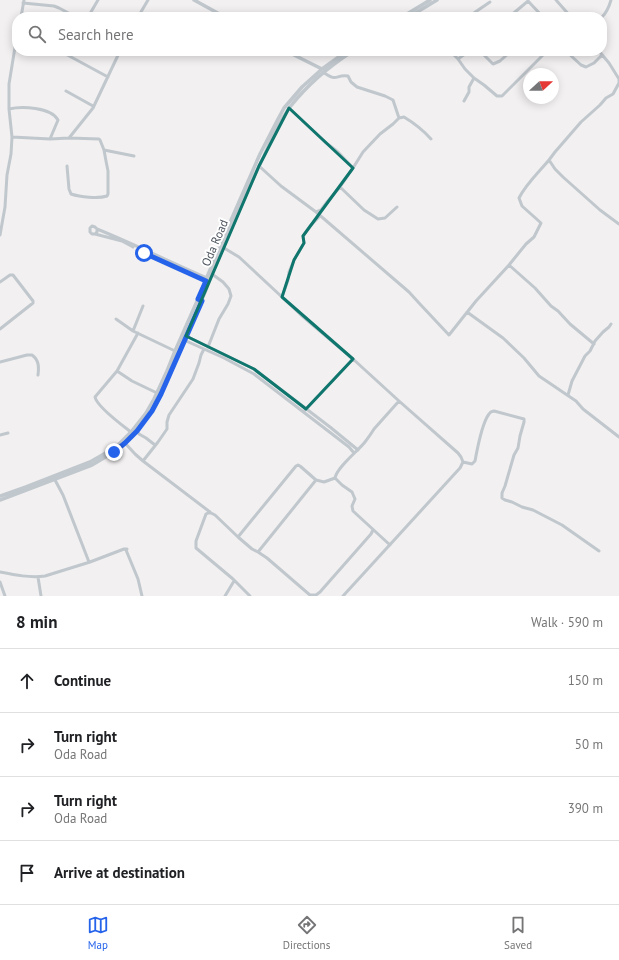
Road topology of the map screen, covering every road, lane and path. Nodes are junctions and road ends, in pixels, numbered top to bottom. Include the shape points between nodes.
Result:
1 (98, 0) edge
2 (148, 0) edge
3 (196, 0) edge
4 (430, 0) edge
5 (437, 0) edge
6 (556, 0) edge
7 (610, 0) edge
8 (24, 1) edge
9 (528, 1) edge
10 (490, 2) dead end
11 (22, 12) edge
12 (67, 12) edge
13 (91, 12) edge
14 (141, 12) edge
15 (216, 12) edge
16 (410, 12) edge
17 (420, 12) edge
18 (475, 12) edge
19 (515, 12) edge
20 (538, 12) edge
21 (567, 12) edge
22 (606, 12) edge
23 (14, 56) edge
24 (69, 56) edge
25 (118, 56) edge
26 (296, 56) edge
27 (341, 56) edge
28 (346, 56) edge
29 (455, 56) edge
30 (462, 56) edge
31 (485, 56) edge
32 (506, 56) edge
33 (542, 56) edge
34 (571, 56) edge
35 (602, 56) joint
36 (458, 59) junction
37 (323, 70) junction
38 (108, 77) junction
39 (474, 78) junction
40 (619, 80) edge
41 (66, 91) dead end
42 (464, 101) dead end
43 (93, 106) junction
44 (289, 108) junction
45 (9, 109) junction
46 (398, 118) junction
47 (12, 137) junction
48 (69, 138) junction
49 (50, 139) junction
50 (431, 139) dead end
51 (104, 150) junction
52 (134, 156) dead end
53 (549, 160) junction
54 (67, 166) dead end
55 (259, 166) junction
56 (354, 168) junction
57 (340, 187) junction
58 (0, 194) edge
59 (6, 194) junction
60 (397, 207) dead end
61 (316, 212) junction
62 (320, 216) junction
63 (619, 224) edge
64 (97, 229) junction
65 (94, 234) junction
66 (0, 235) edge
67 (132, 245) junction
68 (224, 248) junction
69 (509, 265) junction
70 (212, 274) junction
71 (206, 279) junction
72 (0, 282) edge
73 (282, 297) junction
74 (200, 300) junction
75 (143, 306) dead end
76 (467, 312) junction
77 (116, 319) dead end
78 (611, 324) dead end
79 (0, 329) edge
80 (133, 331) junction
81 (138, 333) junction
82 (186, 336) junction
83 (184, 340) junction
84 (594, 344) junction
85 (206, 348) junction
86 (175, 351) junction
87 (353, 359) junction
88 (0, 362) edge
89 (117, 371) junction
90 (258, 372) junction
91 (38, 375) dead end
92 (256, 375) junction
93 (157, 393) junction
94 (568, 394) junction
95 (398, 401) junction
96 (305, 410) junction
97 (137, 431) junction
98 (131, 432) junction
99 (8, 433) dead end
100 (0, 435) edge
101 (619, 437) edge
102 (125, 443) junction
103 (155, 445) junction
104 (356, 451) junction
105 (143, 461) junction
106 (463, 462) junction
107 (336, 478) junction
108 (55, 480) junction
109 (316, 480) junction
110 (0, 496) edge
111 (0, 500) edge
112 (210, 512) junction
113 (373, 530) junction
114 (238, 537) junction
115 (390, 545) junction
116 (599, 551) dead end
117 (258, 552) junction
118 (89, 562) junction
119 (0, 572) edge
120 (38, 577) junction
121 (234, 581) junction
122 (0, 582) edge
123 (309, 595) edge
124 (5, 596) edge
125 (41, 596) edge
126 (142, 596) edge
127 (225, 596) edge
128 (250, 596) edge
129 (343, 596) edge

1 - 13 street
2 - 14 street
3 - 15 street
4 - 16 street
5 - 17 street
6 - 21 street
7 - 22 street
8 - 11 street
8 - 12 street via 54,6
9 - 19 street
9 - 20 street
10 - 18 street
23 - 45 street via 9,84
24 - 38 street
25 - 38 street
26 - 37 street
27 - 37 street, Oda Road
28 - 37 street, Oda Road
29 - 36 street
30 - 36 street
31 - 32 street via 493,64
33 - 39 street via 502,96 497,96
34 - 35 street via 586,67
35 - 40 street
36 - 39 street
37 - 44 street, Oda Road
37 - 46 street via 334,78 346,75 357,87 390,98 393,100
37 - 71 street, Oda Road via 302,87 284,108 260,154
38 - 43 street
39 - 42 street
40 - 53 street via 613,94 581,122
41 - 43 street
43 - 48 street
44 - 55 street, Oda Road
44 - 56 street
45 - 47 street
45 - 49 street via 17,107 41,110 54,115 58,120
46 - 50 street via 404,117 409,120
46 - 56 street via 363,152
47 - 49 street
47 - 59 street
48 - 49 street
48 - 51 street via 97,138
51 - 52 street
51 - 54 street via 108,171 106,196 71,194
53 - 63 street via 563,177
53 - 69 street via 519,198 522,206 541,223 534,237
55 - 61 street
55 - 68 street, Oda Road
56 - 57 street
57 - 60 street via 364,210 378,219 385,218
57 - 61 street via 321,210
58 - 59 street
59 - 66 street
61 - 62 street
62 - 73 street via 303,236 304,242 289,272
62 - 76 street via 420,302 449,335
64 - 65 street
64 - 65 street via 94,226 90,228 90,232
64 - 67 street
65 - 67 street
67 - 71 street
68 - 70 street, Oda Road
68 - 73 street via 239,257
69 - 76 street
69 - 84 street
70 - 74 street, Oda Road
70 - 85 street via 223,282 231,296
71 - 74 street, Oda Road
72 - 79 street via 10,274 13,275 34,303
73 - 87 street
74 - 82 street, Oda Road
74 - 86 street, Oda Road
75 - 80 street
76 - 94 street via 503,338 539,376
77 - 80 street
78 - 84 street
80 - 81 street
81 - 86 street
81 - 89 street
82 - 83 street, Oda Road
82 - 85 street
83 - 85 street
83 - 97 street, Oda Road via 161,394
84 - 94 street via 579,366
85 - 90 street via 244,363
85 - 92 street
85 - 103 street via 189,386 169,415 167,429
86 - 93 street, Oda Road
87 - 95 street
87 - 96 street
88 - 91 street via 32,355 39,366
89 - 93 street
89 - 98 street via 95,397 111,416
90 - 92 street
90 - 96 street
92 - 96 street
93 - 98 street, Oda Road
94 - 101 street
95 - 104 street
95 - 106 street via 458,453
96 - 104 street via 330,427
97 - 102 street, Oda Road
97 - 103 street
98 - 110 street, Oda Road via 116,447 90,462
99 - 100 street
102 - 105 street
102 - 108 street, Oda Road via 92,465
103 - 105 street
104 - 107 street
105 - 112 street
106 - 115 street
106 - 116 street via 472,464 475,461 490,412 524,419 502,498 557,523
107 - 109 street via 324,482
107 - 113 street via 352,492 353,511
108 - 111 street, Oda Road
108 - 118 street
109 - 114 street via 300,466 296,466
109 - 117 street
112 - 114 street
112 - 121 street via 206,514 196,548
113 - 115 street
113 - 123 street via 320,592
114 - 117 street
115 - 129 street
117 - 123 street
118 - 120 street
118 - 126 street via 124,549 127,549
119 - 120 street
120 - 125 street
121 - 127 street
121 - 128 street
122 - 124 street

